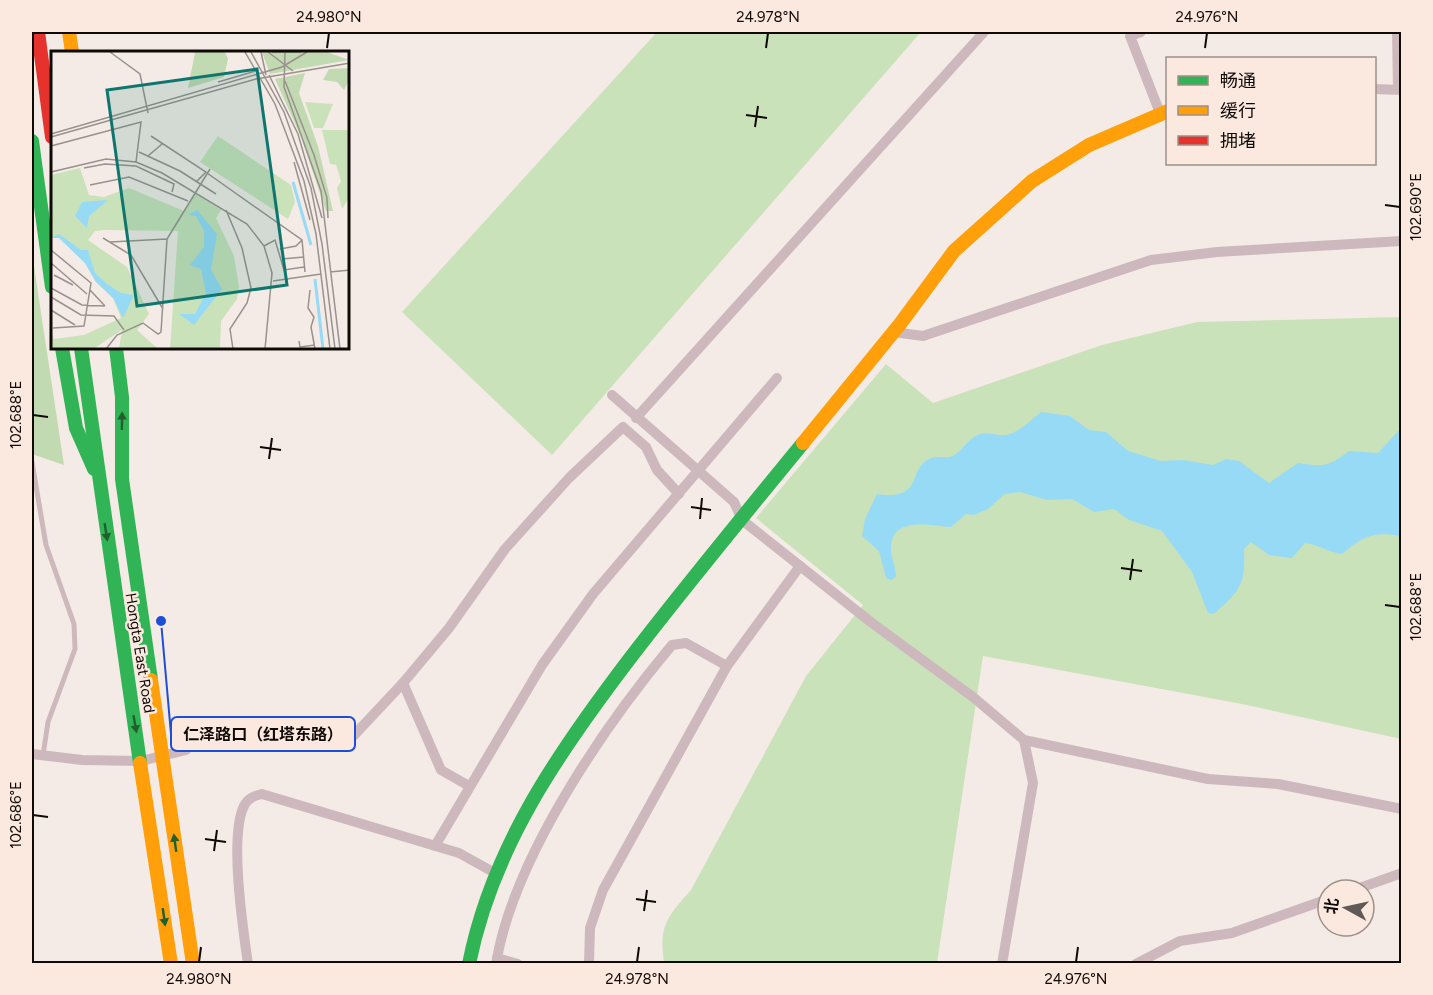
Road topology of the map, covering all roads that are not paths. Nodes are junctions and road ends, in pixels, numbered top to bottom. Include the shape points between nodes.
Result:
1 (38, 32) edge
2 (69, 32) edge
3 (984, 32) edge
4 (1141, 32) edge
5 (1397, 32) edge
6 (72, 51) edge
7 (1376, 89) edge
8 (1400, 90) edge
9 (1164, 112) edge
10 (51, 130) edge
11 (32, 141) edge
12 (1401, 241) edge
13 (51, 280) edge
14 (893, 332) junction
15 (62, 350) edge
16 (81, 350) edge
17 (116, 350) edge
18 (777, 378) dead end
19 (612, 396) dead end
20 (636, 418) junction
21 (32, 462) edge
22 (698, 472) junction
23 (97, 474) junction
24 (679, 494) junction
25 (742, 520) junction
26 (800, 566) junction
27 (727, 666) junction
28 (403, 684) junction
29 (1024, 740) junction
30 (343, 747) dead end
31 (186, 750) dead end
32 (37, 755) edge
33 (164, 755) junction
34 (141, 761) junction
35 (469, 786) junction
36 (1401, 809) edge
37 (435, 846) junction
38 (495, 873) junction
39 (1401, 873) edge
40 (1376, 882) edge
41 (1316, 903) edge
42 (496, 961) edge
43 (171, 963) edge
44 (193, 963) edge
45 (248, 963) edge
46 (469, 963) edge
47 (518, 963) edge
48 (589, 963) edge
49 (1002, 963) edge
50 (1136, 963) edge

1 - 10 main road
2 - 6 main road
3 - 20 street
4 - 9 street via 1130,36
5 - 8 street
7 - 8 street
9 - 14 main road via 1089,146 1032,181 1002,205 954,251
11 - 13 main road
12 - 14 street via 1151,260 923,336
14 - 25 main road
15 - 23 main road via 76,428
16 - 23 main road, Hongta East Road
33 -> 17 main road, Hongta East Road via 122,479 122,397
18 - 22 street
19 - 20 street
20 - 22 street
21 - 32 lane via 46,545 74,624 75,649
22 - 24 street
22 - 25 street via 734,502
23 -> 34 main road, Hongta East Road
24 - 28 street via 657,470 646,447 623,427 569,478 505,549
24 - 35 street via 593,594 542,665
25 - 26 street
25 - 38 main road via 590,711 536,794
26 - 27 street
26 - 29 street
27 - 42 street via 686,643 672,645 644,679 570,788 522,875
27 - 48 street via 603,890 591,928
28 - 30 street
28 - 35 street via 441,770
29 - 36 street via 1208,779 1278,784
29 - 49 street via 1033,783
31 - 33 street
32 - 34 street
33 - 34 street
44 -> 33 main road, Hongta East Road
34 -> 43 main road, Hongta East Road
35 - 37 street
37 - 38 street via 459,853
37 - 45 street via 262,794 252,796 244,805 240,821 238,885
38 - 46 main road via 477,924
39 - 40 street
41 - 50 street via 1232,933 1180,941
42 - 47 street

